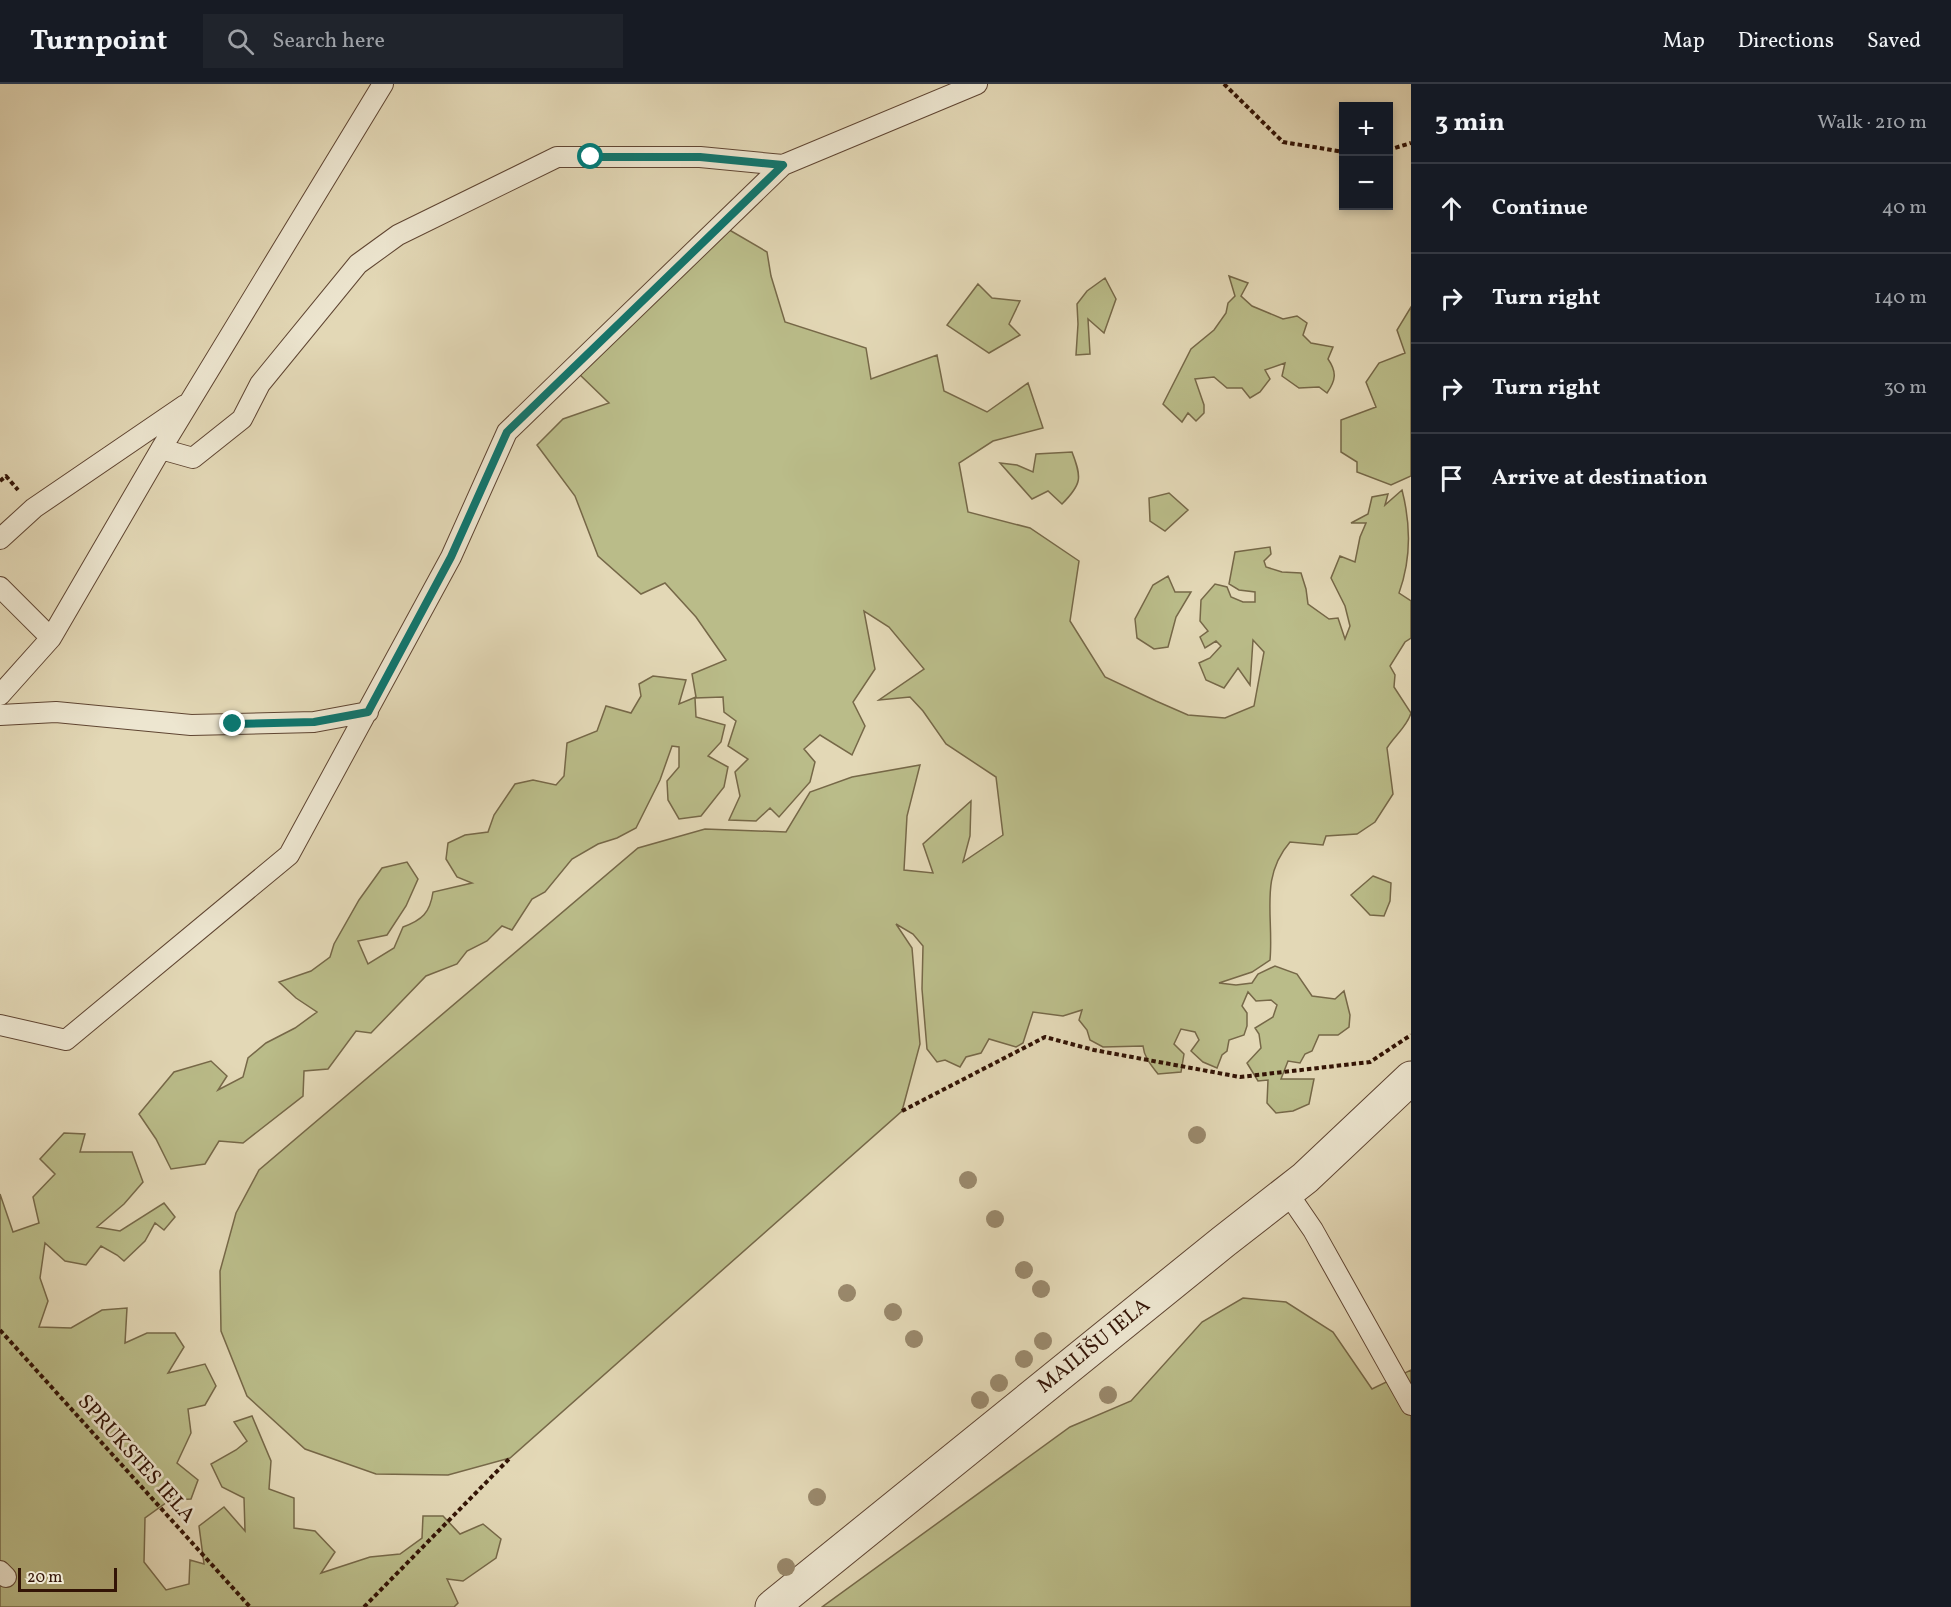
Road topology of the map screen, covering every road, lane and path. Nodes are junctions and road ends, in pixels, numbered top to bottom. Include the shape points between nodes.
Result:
1 (382, 84) edge
2 (977, 84) edge
3 (1224, 84) edge
4 (1411, 143) edge
5 (1393, 149) edge
6 (1339, 151) edge
7 (783, 165) junction
8 (190, 402) junction
9 (161, 448) junction
10 (0, 538) edge
11 (0, 587) edge
12 (51, 638) junction
13 (0, 695) edge
14 (368, 712) junction
15 (0, 715) edge
16 (0, 1025) edge
17 (1411, 1035) edge
18 (1411, 1078) edge
19 (902, 1111) dead end
20 (1287, 1192) junction
21 (0, 1330) edge
22 (1411, 1405) edge
23 (510, 1458) dead end
24 (250, 1607) edge
25 (364, 1607) edge
26 (772, 1607) edge

1 - 8 lane
2 - 7 lane
3 - 6 path via 1283,142
4 - 5 path
7 - 9 lane via 700,157 557,157 398,235 358,264 260,384 242,419 193,458
7 - 14 lane via 507,432 451,557
8 - 9 lane
8 - 10 lane via 34,508
9 - 12 lane
11 - 12 lane
12 - 13 lane
14 - 15 lane via 314,722 191,724 56,712
14 - 16 lane via 289,855 66,1040
17 - 19 path via 1370,1062 1240,1077 1045,1037
18 - 20 street, MAILĪŠU IELA
20 - 22 lane via 1313,1230
20 - 26 street, MAILĪŠU IELA
21 - 24 path, SPRUKSTES IELA
23 - 25 path

